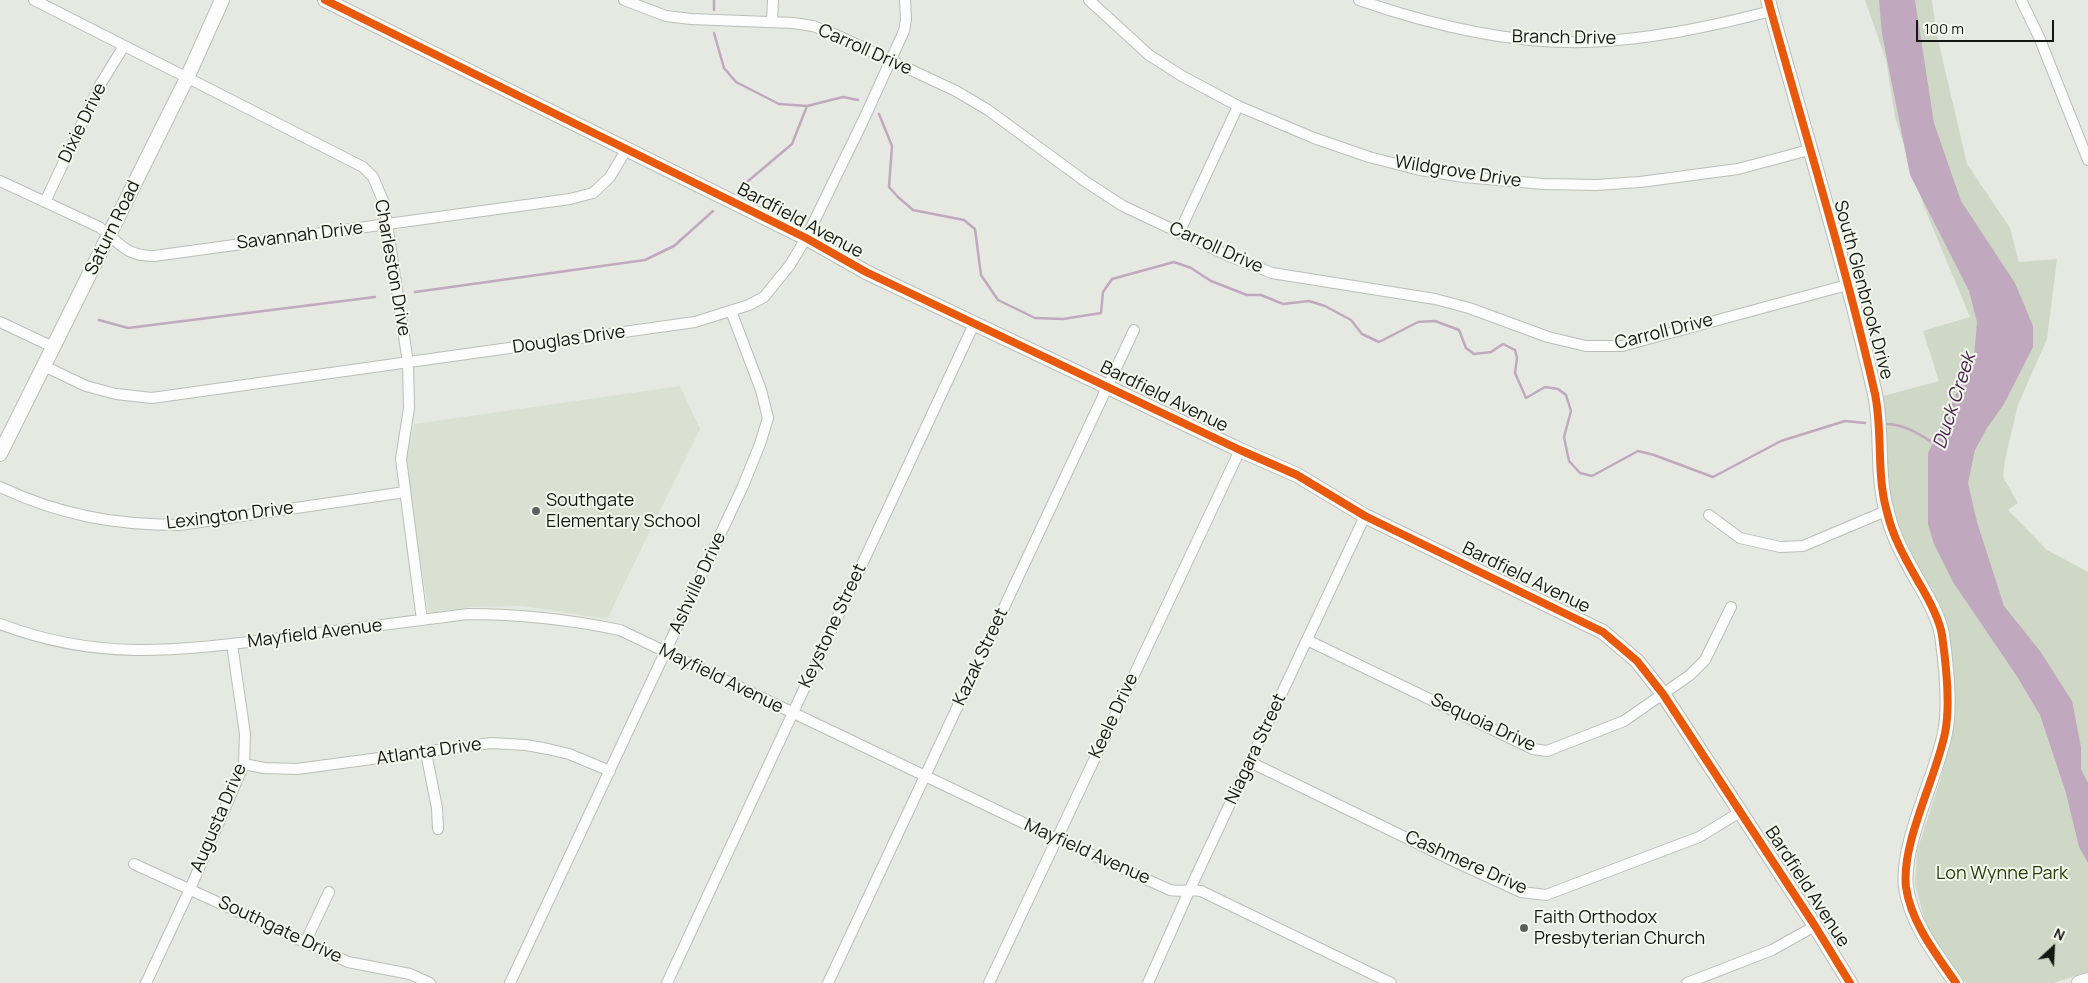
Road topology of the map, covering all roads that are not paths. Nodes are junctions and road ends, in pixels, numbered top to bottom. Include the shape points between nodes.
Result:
1 (34, 0) edge
2 (222, 0) edge
3 (324, 0) edge
4 (624, 0) edge
5 (773, 0) edge
6 (905, 0) edge
7 (1090, 0) edge
8 (1359, 0) edge
9 (2021, 0) edge
10 (1769, 6) edge
11 (772, 21) junction
12 (124, 46) junction
13 (890, 60) junction
14 (187, 78) junction
15 (1238, 106) junction
16 (626, 150) junction
17 (1809, 150) junction
18 (2088, 160) edge
19 (0, 181) edge
20 (45, 202) junction
21 (388, 225) junction
22 (1179, 233) junction
23 (110, 235) junction
24 (806, 238) junction
25 (1847, 285) junction
26 (731, 312) junction
27 (0, 322) edge
28 (974, 324) junction
29 (1134, 330) dead end
30 (53, 347) junction
31 (408, 363) junction
32 (44, 366) junction
33 (1108, 387) junction
34 (1240, 450) junction
35 (0, 454) edge
36 (0, 486) edge
37 (405, 492) junction
38 (1886, 511) junction
39 (1365, 516) junction
40 (1709, 516) dead end
41 (1731, 607) dead end
42 (422, 620) junction
43 (0, 624) edge
44 (1307, 640) junction
45 (232, 644) junction
46 (666, 652) junction
47 (1663, 694) junction
48 (792, 713) junction
49 (426, 753) junction
50 (1250, 762) junction
51 (244, 764) junction
52 (610, 771) junction
53 (926, 777) junction
54 (1740, 812) junction
55 (438, 829) dead end
56 (1057, 839) junction
57 (134, 864) dead end
58 (190, 889) junction
59 (1190, 889) junction
60 (329, 892) dead end
61 (1815, 926) junction
62 (305, 943) junction
63 (2088, 980) edge
64 (146, 983) edge
65 (430, 983) edge
66 (510, 983) edge
67 (667, 983) edge
68 (828, 983) edge
69 (989, 983) edge
70 (1148, 983) edge
71 (1392, 983) edge
72 (1687, 983) edge
73 (1850, 983) edge
74 (1956, 983) edge
75 (2079, 983) edge

1 - 12 street, Charleston Drive
2 - 14 street, Saturn Road
3 - 16 street, Bardfield Avenue
4 - 11 street, Carroll Drive via 666,16
5 - 11 street
6 - 13 street, Douglas Drive via 904,31
7 - 15 street, Wildgrove Drive via 1149,55
8 - 10 street, Branch Drive via 1450,28 1574,42 1635,38 1710,27
9 - 18 street
10 - 17 street, South Glenbrook Drive
11 - 13 street, Carroll Drive via 813,26
12 - 14 street, Charleston Drive
12 - 20 street, Dixie Drive via 100,85
13 - 22 street, Carroll Drive via 988,110 1123,206
13 - 24 street, Douglas Drive
14 - 21 street, Charleston Drive via 363,168 373,177 384,202
14 - 23 street, Saturn Road
15 - 17 street, Wildgrove Drive via 1369,157 1464,177 1543,184 1596,185 1660,179 1738,169
15 - 22 street
16 - 21 street, Savannah Drive via 610,177 593,193
16 - 24 street, Bardfield Avenue
17 - 25 street, South Glenbrook Drive
19 - 20 street, Savannah Drive
20 - 23 street, Savannah Drive
21 - 23 street, Savannah Drive via 154,256 139,256 122,248
21 - 31 street, Charleston Drive
22 - 25 street, Carroll Drive via 1272,273 1435,299 1548,337 1586,346 1622,346
23 - 30 street, Saturn Road
24 - 26 street, Douglas Drive via 790,265 764,297
24 - 28 street, Bardfield Avenue via 866,272
25 - 38 street, South Glenbrook Drive via 1875,398
26 - 31 street, Douglas Drive via 695,322
26 - 46 street, Ashville Drive via 761,390 768,418 744,486
27 - 30 street
28 - 33 street, Bardfield Avenue
28 - 48 street, Keystone Street
29 - 33 street, Kazak Street
30 - 32 street, Saturn Road
31 - 32 street, Douglas Drive via 152,398 116,394 86,386
31 - 37 street, Charleston Drive via 409,408 401,460
32 - 35 street, Saturn Road
33 - 34 street, Bardfield Avenue
33 - 53 street, Kazak Street
34 - 39 street, Bardfield Avenue via 1297,475
34 - 56 street, Keele Drive
36 - 37 street, Lexington Drive via 66,513 142,525 180,525
37 - 42 street, Charleston Drive
38 - 40 street via 1803,546 1780,547 1740,538
38 - 74 street, South Glenbrook Drive via 1941,631 1946,731 1910,844 1906,885 1919,925
39 - 44 street, Niagara Street
39 - 47 street, Bardfield Avenue via 1603,632 1637,661
41 - 47 street, Sequoia Drive via 1705,660
42 - 45 street, Mayfield Avenue
42 - 46 street, Mayfield Avenue via 468,614 506,614 577,621 620,630
43 - 45 street, Mayfield Avenue via 49,640 93,648 170,651
44 - 47 street, Sequoia Drive via 1533,749 1547,752 1624,721
44 - 50 street, Niagara Street
45 - 51 street, Augusta Drive via 245,734
46 - 48 street, Mayfield Avenue
46 - 52 street, Ashville Drive
47 - 54 street, Bardfield Avenue
48 - 53 street, Mayfield Avenue
48 - 67 street, Keystone Street
49 - 51 street, Atlanta Drive via 297,769
49 - 52 street, Atlanta Drive via 491,743 526,745 569,754
49 - 55 street
50 - 54 street, Cashmere Drive via 1521,892 1546,895 1700,837
50 - 59 street, Niagara Street
51 - 58 street, Augusta Drive
52 - 66 street, Ashville Drive
53 - 56 street, Mayfield Avenue
53 - 68 street, Kazak Street
54 - 61 street, Bardfield Avenue
56 - 59 street, Mayfield Avenue via 1170,890
56 - 69 street, Keele Drive
57 - 58 street, Southgate Drive
58 - 62 street, Southgate Drive
58 - 64 street, Augusta Drive
59 - 70 street, Niagara Street
59 - 71 street, Mayfield Avenue via 1209,895
60 - 62 street
61 - 72 street via 1772,950
61 - 73 street, Bardfield Avenue
62 - 65 street, Southgate Drive via 348,962 410,974
63 - 75 street

